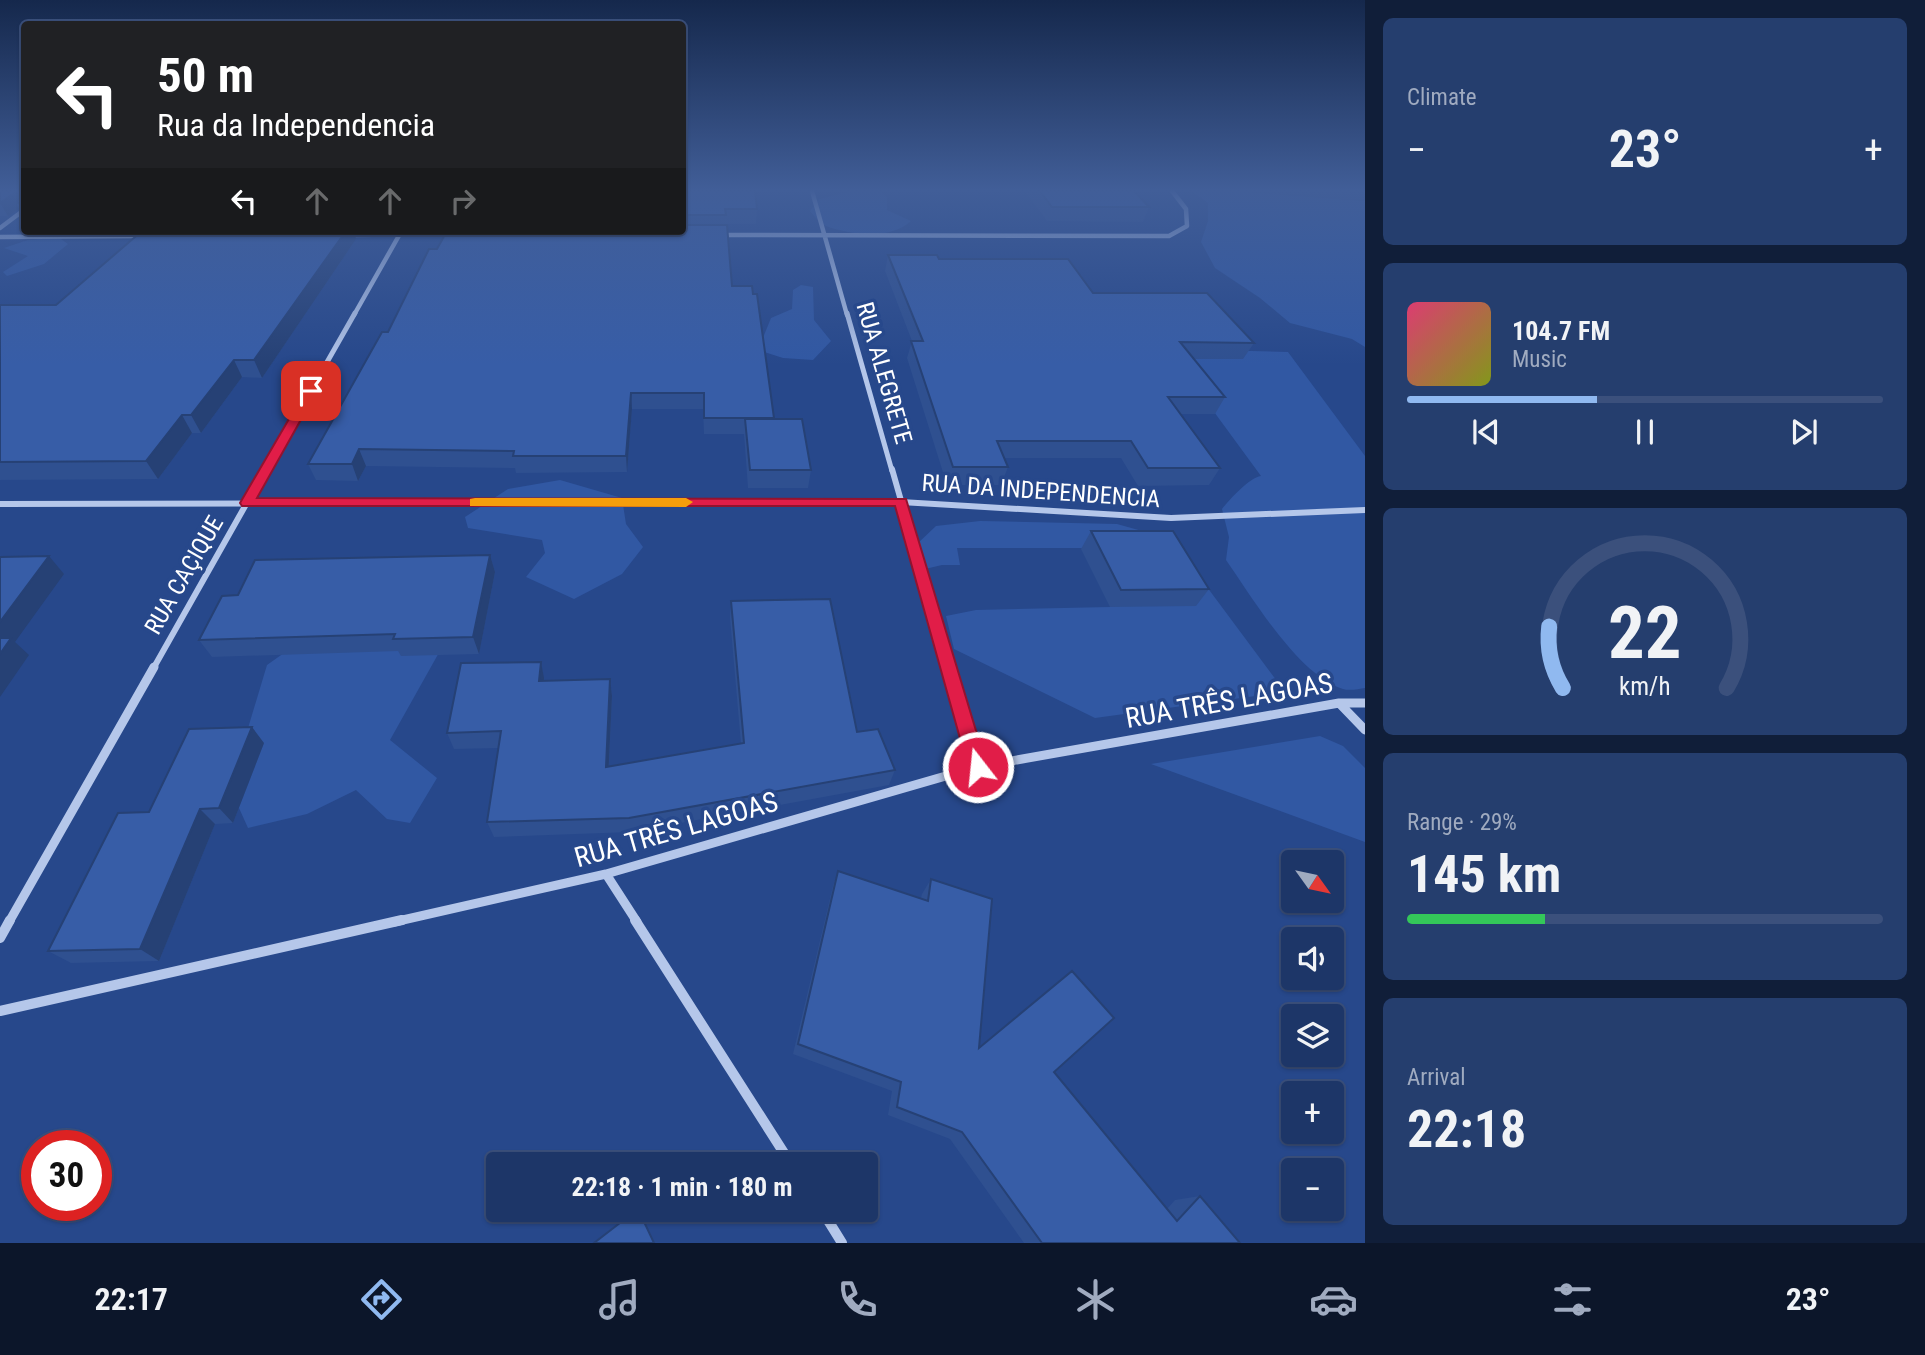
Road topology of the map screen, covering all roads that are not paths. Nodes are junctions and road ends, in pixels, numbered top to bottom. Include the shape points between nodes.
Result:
1 (392, 249) edge
2 (829, 249) edge
3 (901, 502) junction
4 (247, 503) junction
5 (0, 504) edge
6 (1365, 510) edge
7 (1339, 703) junction
8 (1365, 703) edge
9 (1365, 730) edge
10 (978, 767) junction
11 (606, 874) junction
12 (0, 938) edge
13 (0, 1011) edge
14 (783, 1152) edge
15 (829, 1222) edge
16 (842, 1243) edge

1 - 4 street, RUA CAÇIQUE
2 - 3 street, RUA ALEGRETE
3 - 4 street, RUA DA INDEPENDENCIA
3 - 6 street, RUA DA INDEPENDENCIA via 1171,519
3 - 10 street, RUA ALEGRETE
4 - 5 street, RUA DA INDEPENDENCIA
4 - 12 street, RUA CAÇIQUE
7 - 8 street, RUA TRÊS LAGOAS
7 - 9 street
7 - 10 street, RUA TRÊS LAGOAS
10 - 11 street, RUA TRÊS LAGOAS
11 - 13 street, RUA TRÊS LAGOAS
11 - 14 street
15 - 16 street

